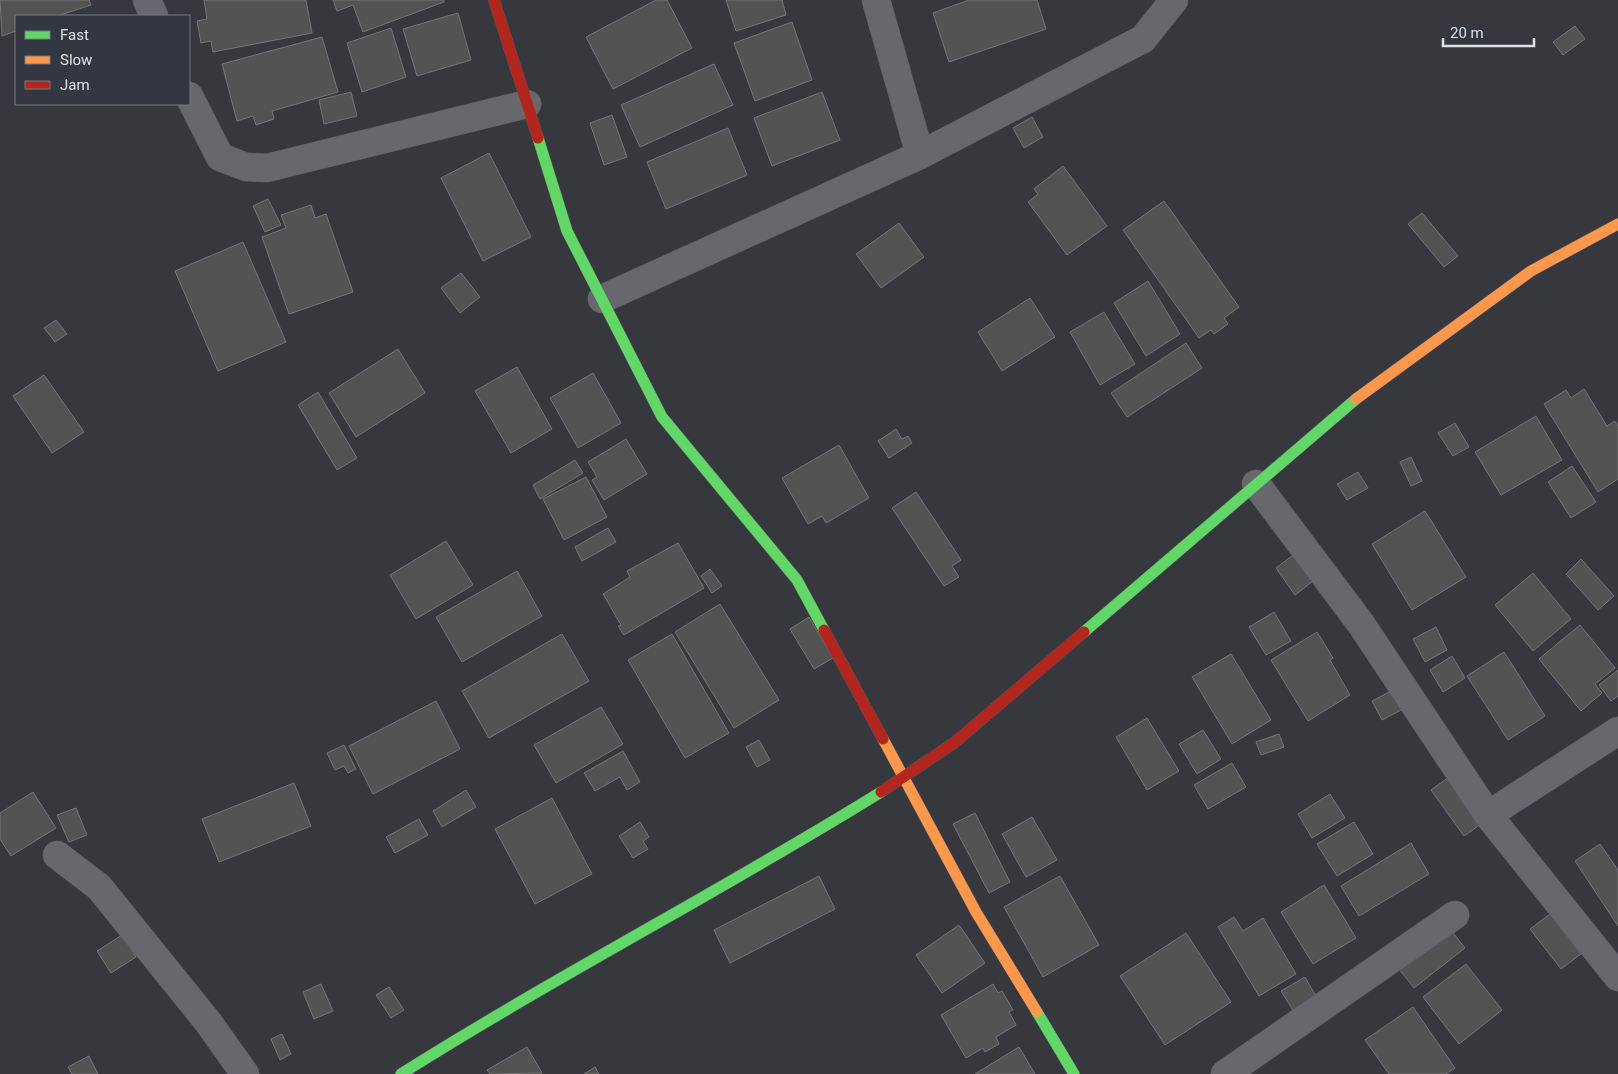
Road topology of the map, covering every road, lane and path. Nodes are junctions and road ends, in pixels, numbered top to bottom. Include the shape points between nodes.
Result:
1 (147, 0) edge
2 (494, 0) edge
3 (876, 0) edge
4 (1174, 0) edge
5 (154, 15) edge
6 (190, 98) edge
7 (527, 104) junction
8 (920, 155) junction
9 (1618, 224) edge
10 (602, 299) junction
11 (1256, 484) junction
12 (1618, 731) edge
13 (905, 777) junction
14 (1488, 815) junction
15 (57, 856) dead end
16 (1455, 915) dead end
17 (1618, 977) edge
18 (245, 1074) edge
19 (402, 1074) edge
20 (1074, 1074) edge
21 (1225, 1074) edge

1 - 5 street
2 - 7 main road
3 - 8 street
4 - 8 street via 1143,39
6 - 7 street via 220,157 246,167 267,168
7 - 10 main road via 567,232
8 - 10 street
9 - 11 main road via 1531,271 1363,393
10 - 13 main road via 662,417 797,580
11 - 13 main road via 954,742
11 - 14 street via 1361,624
12 - 14 street
13 - 19 main road via 462,1034
13 - 20 main road via 976,912
14 - 17 street
15 - 18 street via 99,888 208,1022
16 - 21 street

